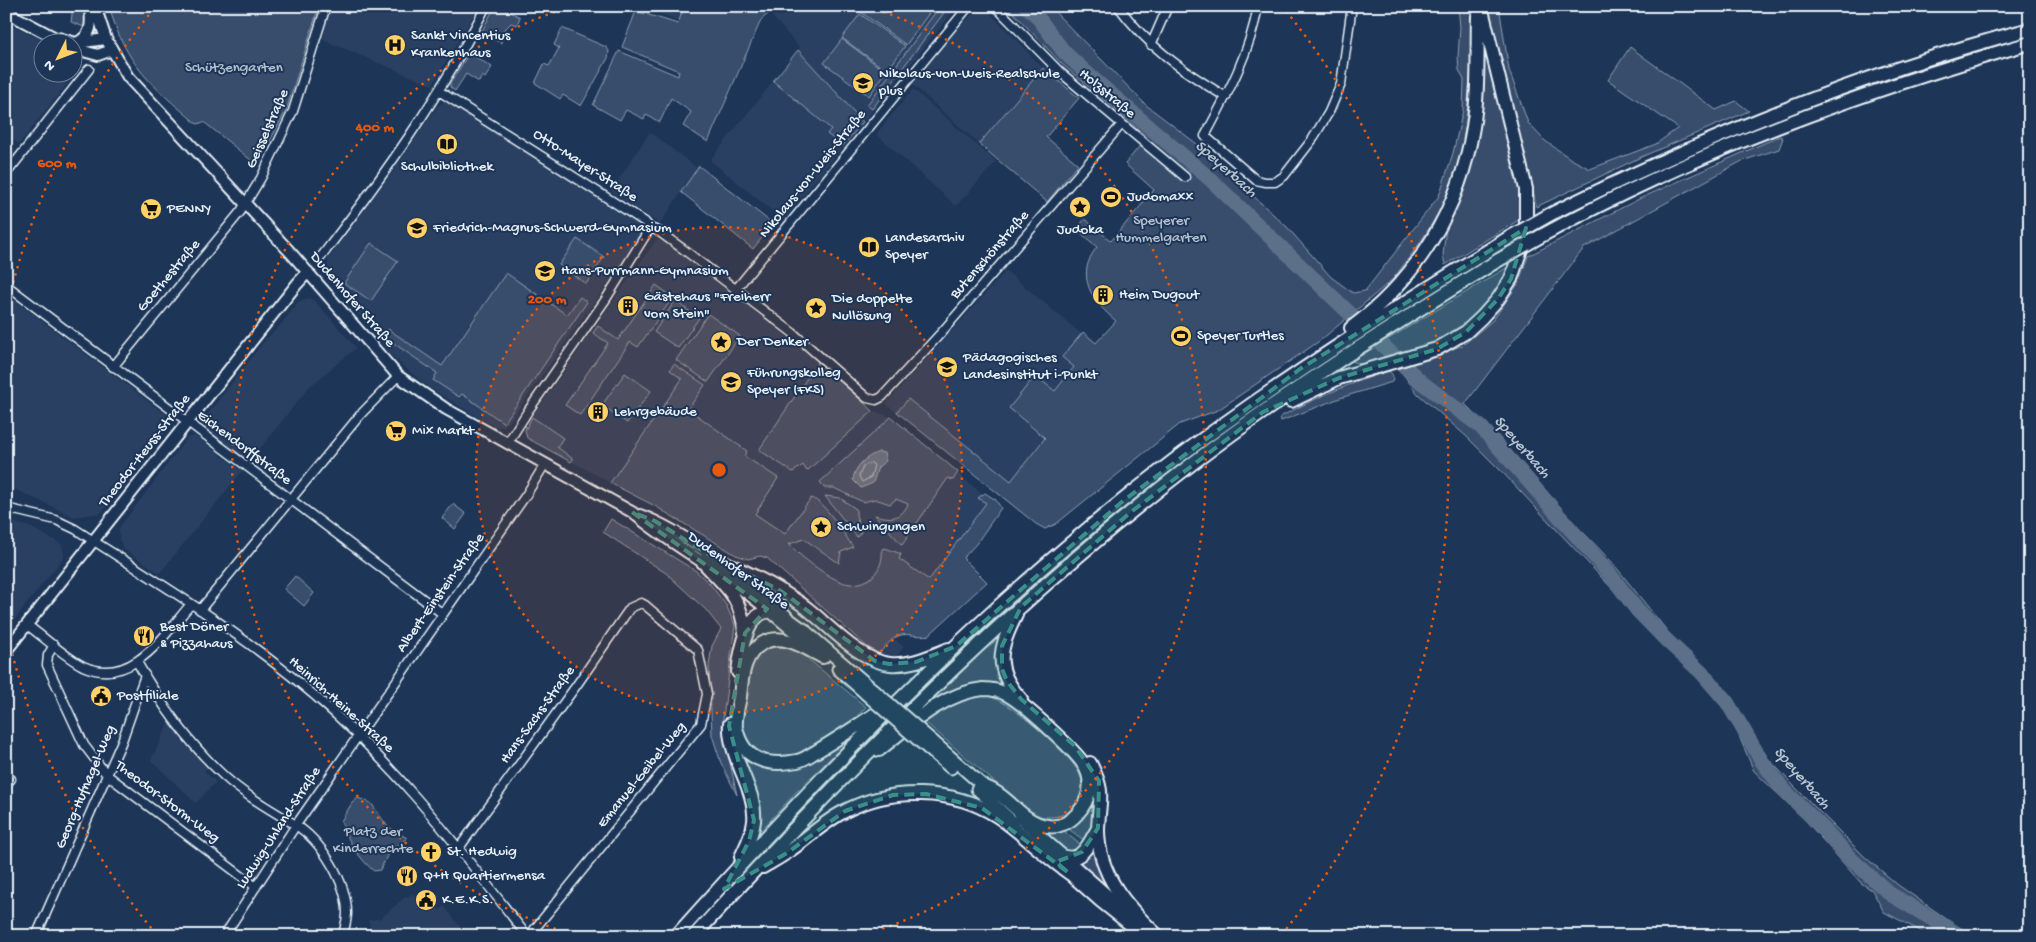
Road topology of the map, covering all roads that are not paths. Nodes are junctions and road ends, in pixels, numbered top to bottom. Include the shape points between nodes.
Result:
1 (90, 6) edge
2 (95, 6) edge
3 (326, 6) edge
4 (486, 6) edge
5 (969, 6) edge
6 (995, 6) edge
7 (1118, 6) edge
8 (1168, 6) edge
9 (1258, 6) edge
10 (1352, 6) edge
11 (1479, 6) edge
12 (6, 12) edge
13 (2030, 29) edge
14 (44, 32) edge
15 (106, 39) junction
16 (82, 40) edge
17 (2030, 43) edge
18 (82, 44) edge
19 (1150, 44) junction
20 (82, 49) edge
21 (112, 50) junction
22 (90, 69) dead end
23 (439, 91) junction
24 (1226, 97) junction
25 (1122, 124) junction
26 (6, 174) edge
27 (1185, 177) dead end
28 (246, 203) junction
29 (650, 228) junction
30 (321, 257) dead end
31 (308, 272) junction
32 (6, 285) edge
33 (736, 290) junction
34 (1378, 314) junction
35 (113, 367) junction
36 (398, 376) junction
37 (876, 400) joint
38 (1263, 412) junction
39 (187, 422) junction
40 (507, 444) junction
41 (545, 464) junction
42 (290, 500) junction
43 (6, 508) edge
44 (94, 540) junction
45 (705, 558) junction
46 (641, 603) joint
47 (191, 604) junction
48 (1021, 607) junction
49 (200, 610) junction
50 (771, 612) junction
51 (443, 614) junction
52 (27, 625) junction
53 (804, 630) junction
54 (746, 633) junction
55 (54, 645) junction
56 (956, 646) junction
57 (6, 651) edge
58 (823, 657) junction
59 (138, 662) junction
60 (144, 674) junction
61 (868, 690) junction
62 (908, 692) junction
63 (357, 736) junction
64 (927, 742) junction
65 (106, 775) junction
66 (843, 777) junction
67 (983, 786) junction
68 (296, 824) junction
69 (1098, 828) junction
70 (1039, 845) junction
71 (459, 848) junction
72 (1067, 859) junction
73 (733, 872) junction
74 (750, 874) junction
75 (1069, 874) junction
76 (256, 887) junction
77 (1137, 923) junction
78 (36, 936) edge
79 (224, 936) edge
80 (342, 936) edge
81 (528, 936) edge
82 (676, 936) edge
83 (694, 936) edge
84 (1144, 936) edge
85 (1150, 936) edge
86 (1158, 936) edge

1 - 16 main road via 92,27
2 - 15 main road, Dudenhofer Straße
3 - 28 street, Geisselstraße via 293,111
4 - 23 street
5 - 33 street, Nikolaus-von-Weis-Straße
6 - 25 street, Holzstraße via 1060,72
7 - 19 street
8 - 19 street
9 - 24 street via 1239,69
10 - 24 street via 1341,84 1329,112 1312,140 1284,176 1275,182 1256,180 1205,136
11 - 34 highway via 1476,103 1462,177 1428,248
11 - 38 highway via 1526,189 1526,234 1511,279 1482,317 1466,332 1437,349 1340,378
12 - 14 main road
13 - 34 highway, bridge via 1927,59 1750,123 1549,215
15 - 18 main road
15 - 21 main road, Dudenhofer Straße
17 - 38 highway, bridge via 1931,72 1754,136 1604,203 1497,261
19 - 24 street via 1173,64
20 - 21 main road via 98,54
21 - 28 main road, Dudenhofer Straße via 139,90
22 - 26 street
23 - 29 street, Otto-Mayer-Straße via 611,199
23 - 30 street via 385,172
25 - 27 street, Holzstraße
25 - 37 street, Butenschönstraße via 940,333
28 - 31 main road, Dudenhofer Straße
28 - 35 street, Goethestraße
29 - 33 street, Otto-Mayer-Straße
29 - 40 street via 606,299
31 - 36 main road, Dudenhofer Straße
31 - 39 main road, Theodor-Heuss-Straße
32 - 35 street, Eichendorffstraße
33 - 37 street, Otto-Mayer-Straße via 793,333 867,398
34 - 56 highway via 1172,462 1050,562
35 - 39 street, Eichendorffstraße
36 - 40 main road, Dudenhofer Straße via 446,409
36 - 42 street via 361,414
38 - 48 highway via 1132,512
39 - 42 street, Eichendorffstraße
39 - 44 main road, Theodor-Heuss-Straße
40 - 41 main road, Dudenhofer Straße
41 - 45 main road, Dudenhofer Straße via 632,512 650,528
41 - 51 street, Albert-Einstein-Straße
42 - 49 street
42 - 51 street, Eichendorffstraße
43 - 44 street, Heinrich-Heine-Straße via 56,520
44 - 47 street, Heinrich-Heine-Straße
44 - 52 main road, Theodor-Heuss-Straße
45 - 50 main road, Dudenhofer Straße
45 - 53 main road, Dudenhofer Straße via 753,588
45 - 54 highway via 734,595
45 - 56 highway via 781,591 875,661 890,664 916,662
46 - 71 street, Hans-Sachs-Straße via 630,608
46 - 81 street, Emanuel-Geibel-Weg via 698,650 707,694 701,724
47 - 49 street, Heinrich-Heine-Straße
47 - 59 street
48 - 66 highway via 939,681
48 - 69 highway via 1002,646 1002,669 1012,690 1090,763 1099,781
49 - 63 street, Heinrich-Heine-Straße via 292,676
50 - 53 highway
50 - 54 highway via 761,614
50 - 58 main road, Dudenhofer Straße
51 - 63 street, Albert-Einstein-Straße
52 - 55 street
52 - 57 main road, Theodor-Heuss-Straße
53 - 61 main road
54 - 73 highway via 729,726 733,751 752,801 754,820 749,842
55 - 59 street via 82,665 102,671 122,669
55 - 65 street, Theodor-Storm-Weg via 47,665 84,745
56 - 62 highway
58 - 61 main road
58 - 62 highway via 793,641 776,639 763,643 750,654 743,669 736,726 743,748 758,760 775,764 799,761
59 - 60 street
60 - 65 street, Georg-Hufnagel-Weg via 122,741
60 - 68 street via 186,734 214,766 251,797
61 - 64 main road, bridge
62 - 73 highway
63 - 68 street, Ludwig-Uhland-Straße
63 - 71 street, Heinrich-Heine-Straße via 388,766
64 - 67 main road
64 - 70 main road
65 - 76 street, Theodor-Storm-Weg
65 - 78 street, Georg-Hufnagel-Weg
66 - 67 highway via 941,704 971,692 991,689 1009,696 1065,744 1084,765 1090,784 1086,803 1072,820 1049,826 1036,823 998,793
66 - 74 highway
67 - 72 main road
68 - 76 street, Ludwig-Uhland-Straße
68 - 80 street via 330,862 342,889 347,915
69 - 72 highway via 1082,852
69 - 77 highway via 1107,874
70 - 72 highway
70 - 75 main road
71 - 81 street, Heinrich-Heine-Straße
72 - 77 main road
73 - 82 highway
74 - 75 highway via 787,853 822,824 845,811 872,799 918,794 967,801 982,808 1006,823
74 - 83 highway
75 - 77 main road
76 - 79 street, Ludwig-Uhland-Straße
77 - 84 main road
77 - 85 main road
77 - 86 highway

